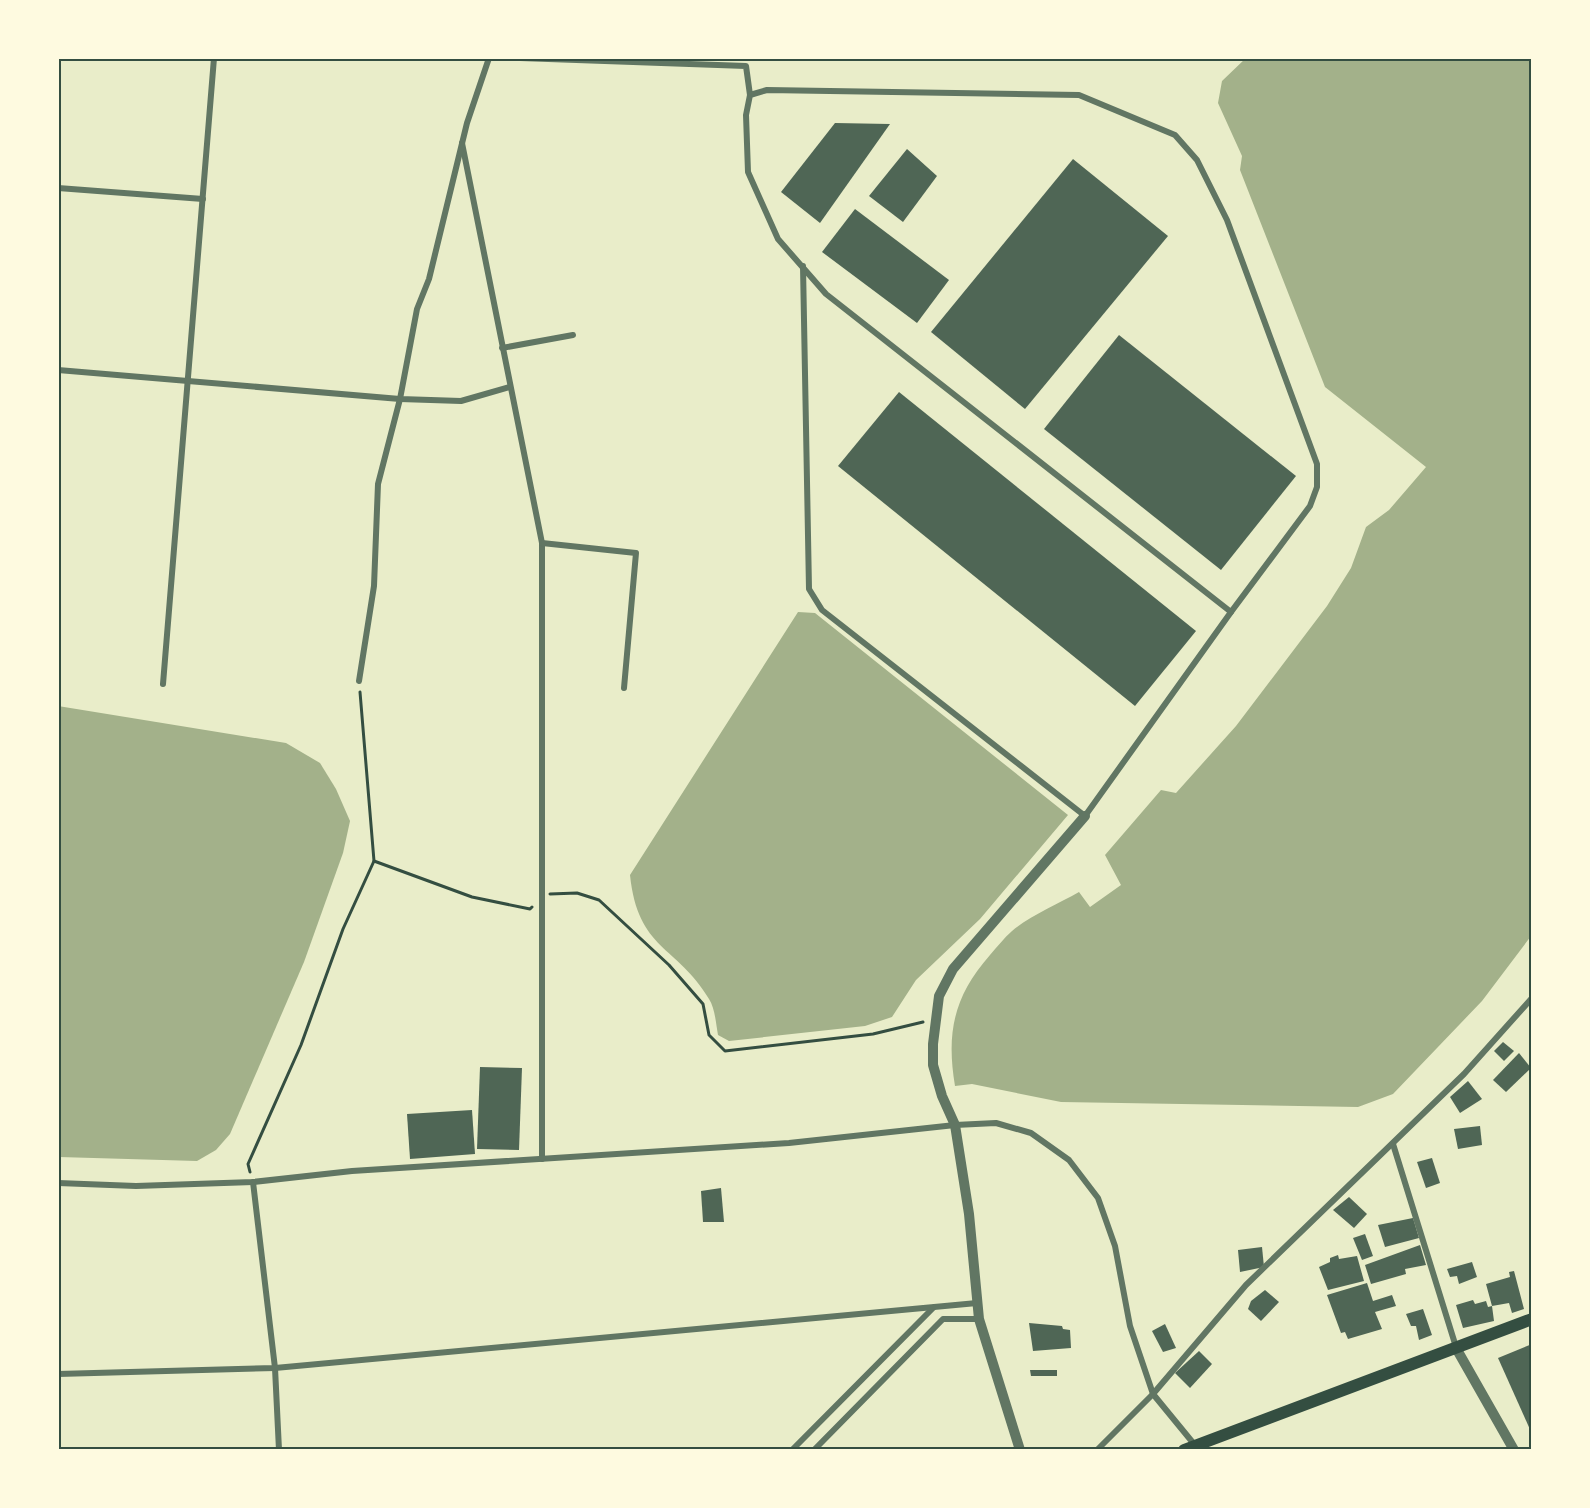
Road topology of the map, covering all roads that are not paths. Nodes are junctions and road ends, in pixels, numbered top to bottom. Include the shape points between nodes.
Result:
1 (214, 58) edge
2 (489, 58) edge
3 (520, 58) edge
4 (750, 95) junction
5 (462, 143) junction
6 (58, 188) edge
7 (203, 199) junction
8 (803, 265) junction
9 (573, 334) dead end
10 (502, 348) junction
11 (58, 370) edge
12 (189, 380) junction
13 (510, 387) junction
14 (400, 399) junction
15 (542, 543) junction
16 (1231, 612) junction
17 (359, 681) road end
18 (163, 684) dead end
19 (624, 688) dead end
20 (1085, 816) junction
21 (1532, 998) edge
22 (955, 1125) junction
23 (1393, 1144) junction
24 (542, 1159) junction
25 (253, 1182) junction
26 (58, 1183) edge
27 (978, 1303) junction
28 (933, 1307) junction
29 (980, 1319) junction
30 (1532, 1319) edge
31 (1456, 1348) junction
32 (275, 1368) junction
33 (58, 1374) edge
34 (1153, 1394) junction
35 (1189, 1447) edge
36 (279, 1449) edge
37 (792, 1449) edge
38 (814, 1449) edge
39 (1020, 1449) edge
40 (1097, 1449) edge
41 (1514, 1449) edge

1 - 7 street
2 - 5 street
3 - 4 street via 746,66
4 - 8 street via 746,115 748,172 778,239
4 - 16 street via 766,90 1079,95 1175,135 1197,160 1227,220 1317,464 1317,487 1310,506
5 - 10 street
5 - 14 street via 429,279 417,309
6 - 7 street
7 - 12 street
8 - 16 street via 826,294 855,319
8 - 20 street via 809,589 822,610
9 - 10 street
10 - 13 street
11 - 12 street
12 - 14 street
12 - 18 street
13 - 14 street via 461,401
13 - 15 street
14 - 17 street via 378,484 374,586
15 - 19 street via 636,553
15 - 24 street
16 - 20 street
20 - 22 street via 953,969 939,996 933,1065
21 - 23 street via 1464,1074
22 - 24 street via 789,1143
22 - 27 street
22 - 34 street via 996,1123 1031,1133 1068,1160 1098,1198 1115,1246 1130,1326
23 - 31 street
23 - 34 street via 1246,1285
24 - 25 street via 352,1171
25 - 26 street via 136,1186
25 - 32 street
27 - 28 street
27 - 29 street
28 - 32 street
28 - 37 street
29 - 38 street via 943,1319
29 - 39 street
30 - 31 main road
31 - 35 main road
31 - 41 street
32 - 33 street
32 - 36 street
34 - 35 street
34 - 40 street

